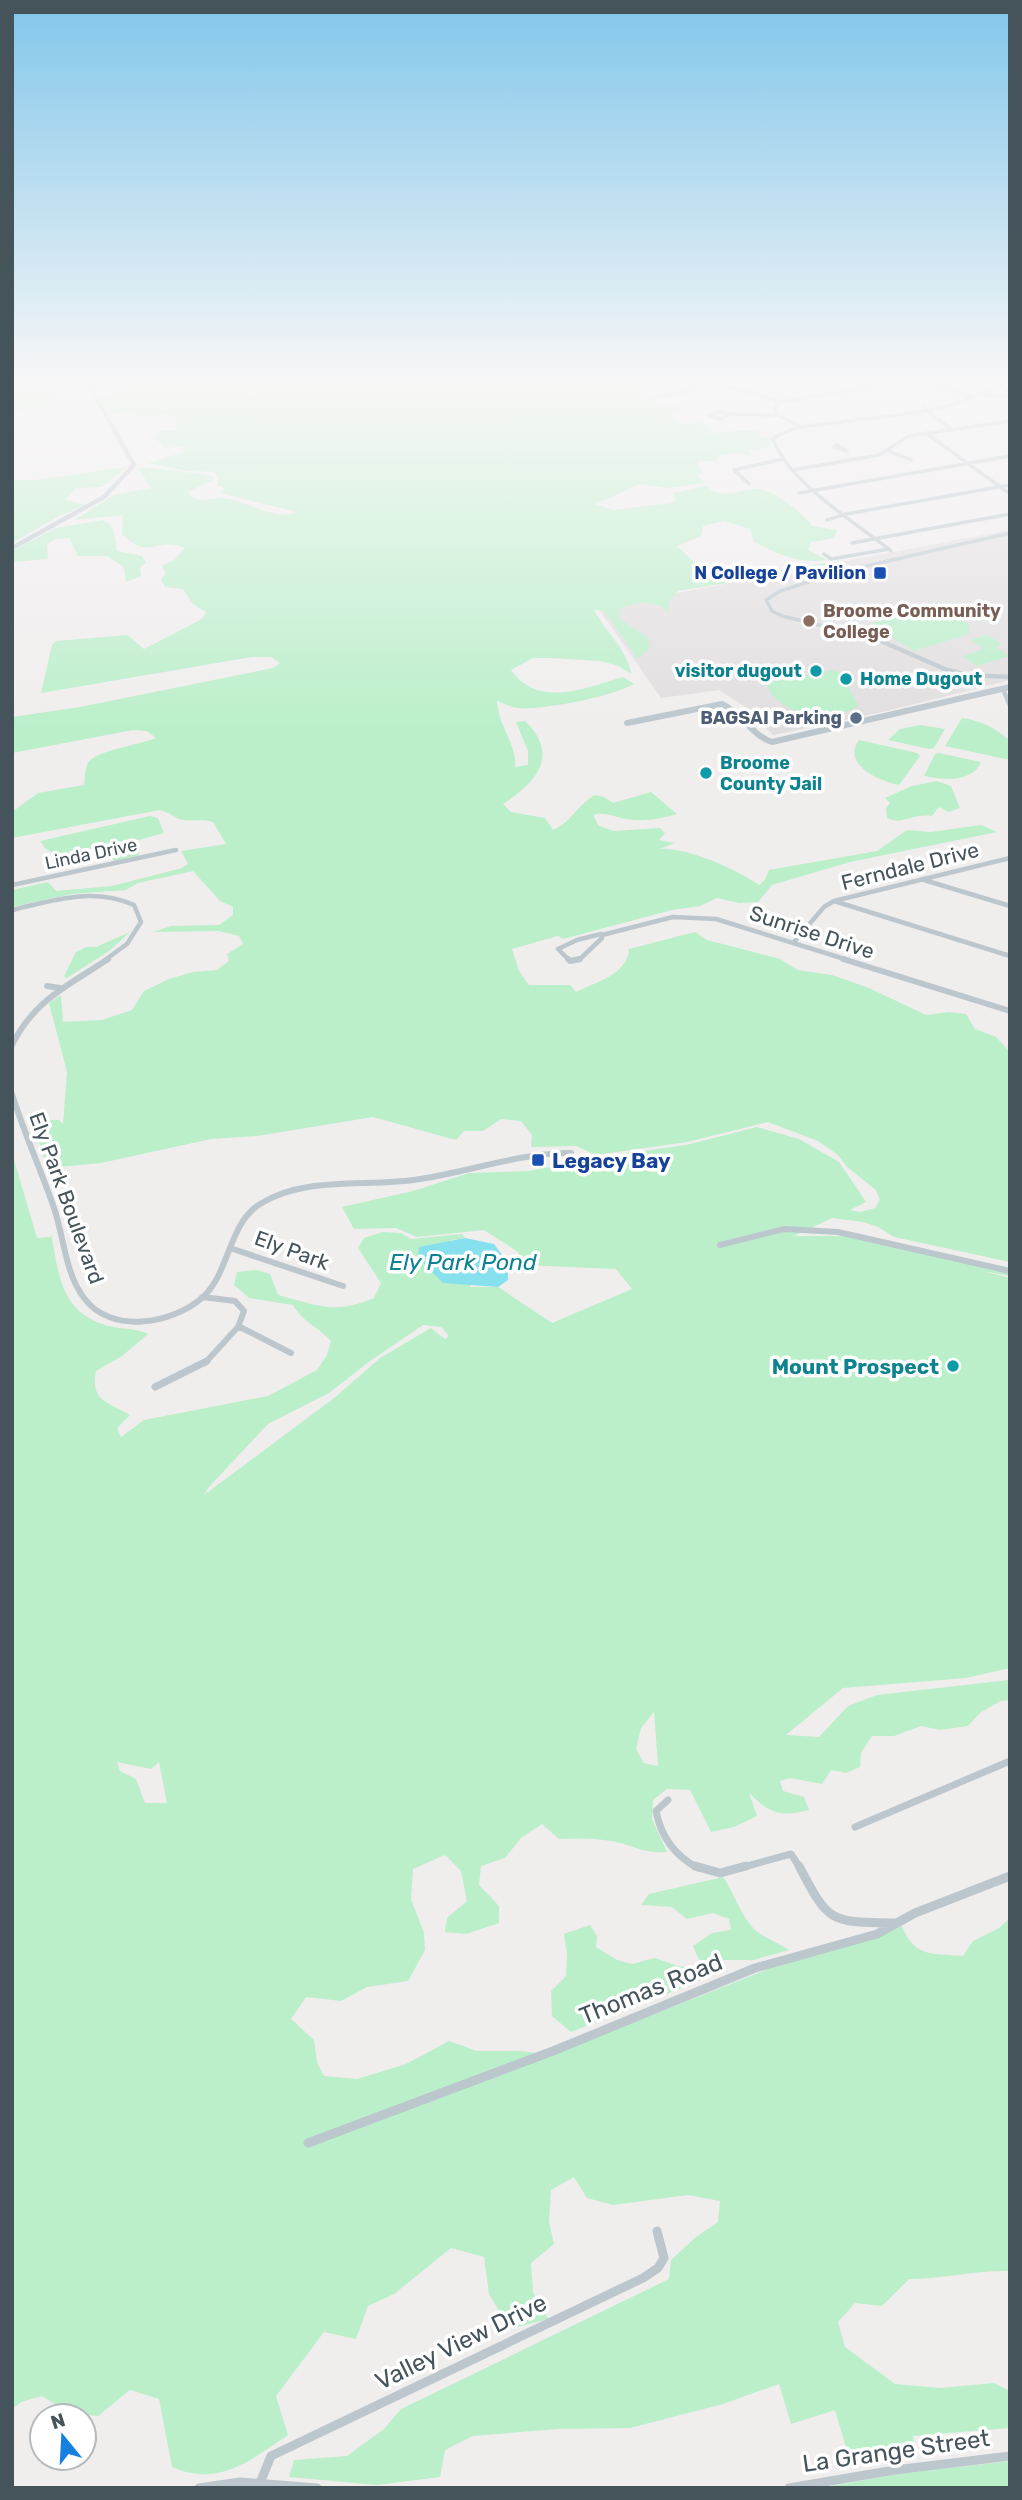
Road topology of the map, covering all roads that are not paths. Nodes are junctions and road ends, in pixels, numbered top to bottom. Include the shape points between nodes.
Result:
1 (101, 499) edge
2 (827, 499) edge
3 (930, 499) edge
4 (846, 514) junction
5 (1010, 514) edge
6 (827, 520) dead end
7 (1010, 533) edge
8 (876, 539) junction
9 (852, 543) dead end
10 (12, 548) edge
11 (824, 554) dead end
12 (1010, 677) edge
13 (1007, 688) edge
14 (1010, 706) edge
15 (627, 723) dead end
16 (176, 850) dead end
17 (1010, 858) edge
18 (921, 879) junction
19 (12, 885) edge
20 (834, 901) junction
21 (1010, 906) edge
22 (12, 910) edge
23 (602, 935) junction
24 (794, 942) junction
25 (1010, 956) edge
26 (47, 986) dead end
27 (61, 988) junction
28 (1010, 1011) edge
29 (12, 1045) edge
30 (12, 1094) edge
31 (570, 1153) dead end
32 (720, 1245) dead end
33 (230, 1248) junction
34 (1010, 1270) edge
35 (343, 1286) dead end
36 (202, 1297) junction
37 (240, 1327) junction
38 (291, 1353) dead end
39 (155, 1387) dead end
40 (1010, 1761) edge
41 (668, 1800) dead end
42 (855, 1827) dead end
43 (1010, 1876) edge
44 (896, 1923) junction
45 (308, 2143) dead end
46 (657, 2231) dead end
47 (1010, 2456) edge
48 (261, 2483) junction
49 (199, 2488) edge
50 (317, 2488) edge
51 (789, 2488) edge

1 - 10 street
2 - 4 street
3 - 4 street
4 - 6 street
4 - 8 street
5 - 8 street
7 - 12 street via 803,583 766,600 768,607 782,616 877,638 947,670
8 - 9 street
8 - 11 street via 890,550 831,559
13 - 14 street
13 - 15 street via 772,742 762,740 722,704
16 - 19 street, Linda Drive
17 - 18 street, Ferndale Drive
18 - 20 street, Ferndale Drive
18 - 21 street
20 - 24 street, Ferndale Drive via 824,906
20 - 25 street
22 - 27 street via 92,895 120,899 138,910 141,922 134,936
23 - 23 street, Sunrise Drive via 577,940 558,949 570,961 578,961
23 - 24 street, Sunrise Drive via 658,919 699,916
24 - 28 street, Sunrise Drive
26 - 27 street
27 - 29 street via 33,1012
30 - 36 street, Ely Park Boulevard via 85,1301 113,1318 147,1321 181,1312
31 - 33 street, Ely Park Boulevard via 513,1156 424,1179 282,1191 250,1211
32 - 34 street via 784,1229 827,1231
33 - 35 street, Ely Park
33 - 36 street, Ely Park Boulevard
36 - 37 street via 238,1302 246,1317
37 - 38 street
37 - 39 street via 205,1363
40 - 42 street
41 - 44 street via 656,1811 657,1826 693,1867 720,1873 791,1854 826,1913 861,1922
43 - 44 street, Thomas Road
44 - 45 street, Thomas Road via 877,1934 755,1968
46 - 48 street, Valley View Drive via 664,2258 658,2268 271,2456
47 - 51 street, La Grange Street
48 - 49 street
48 - 50 street

